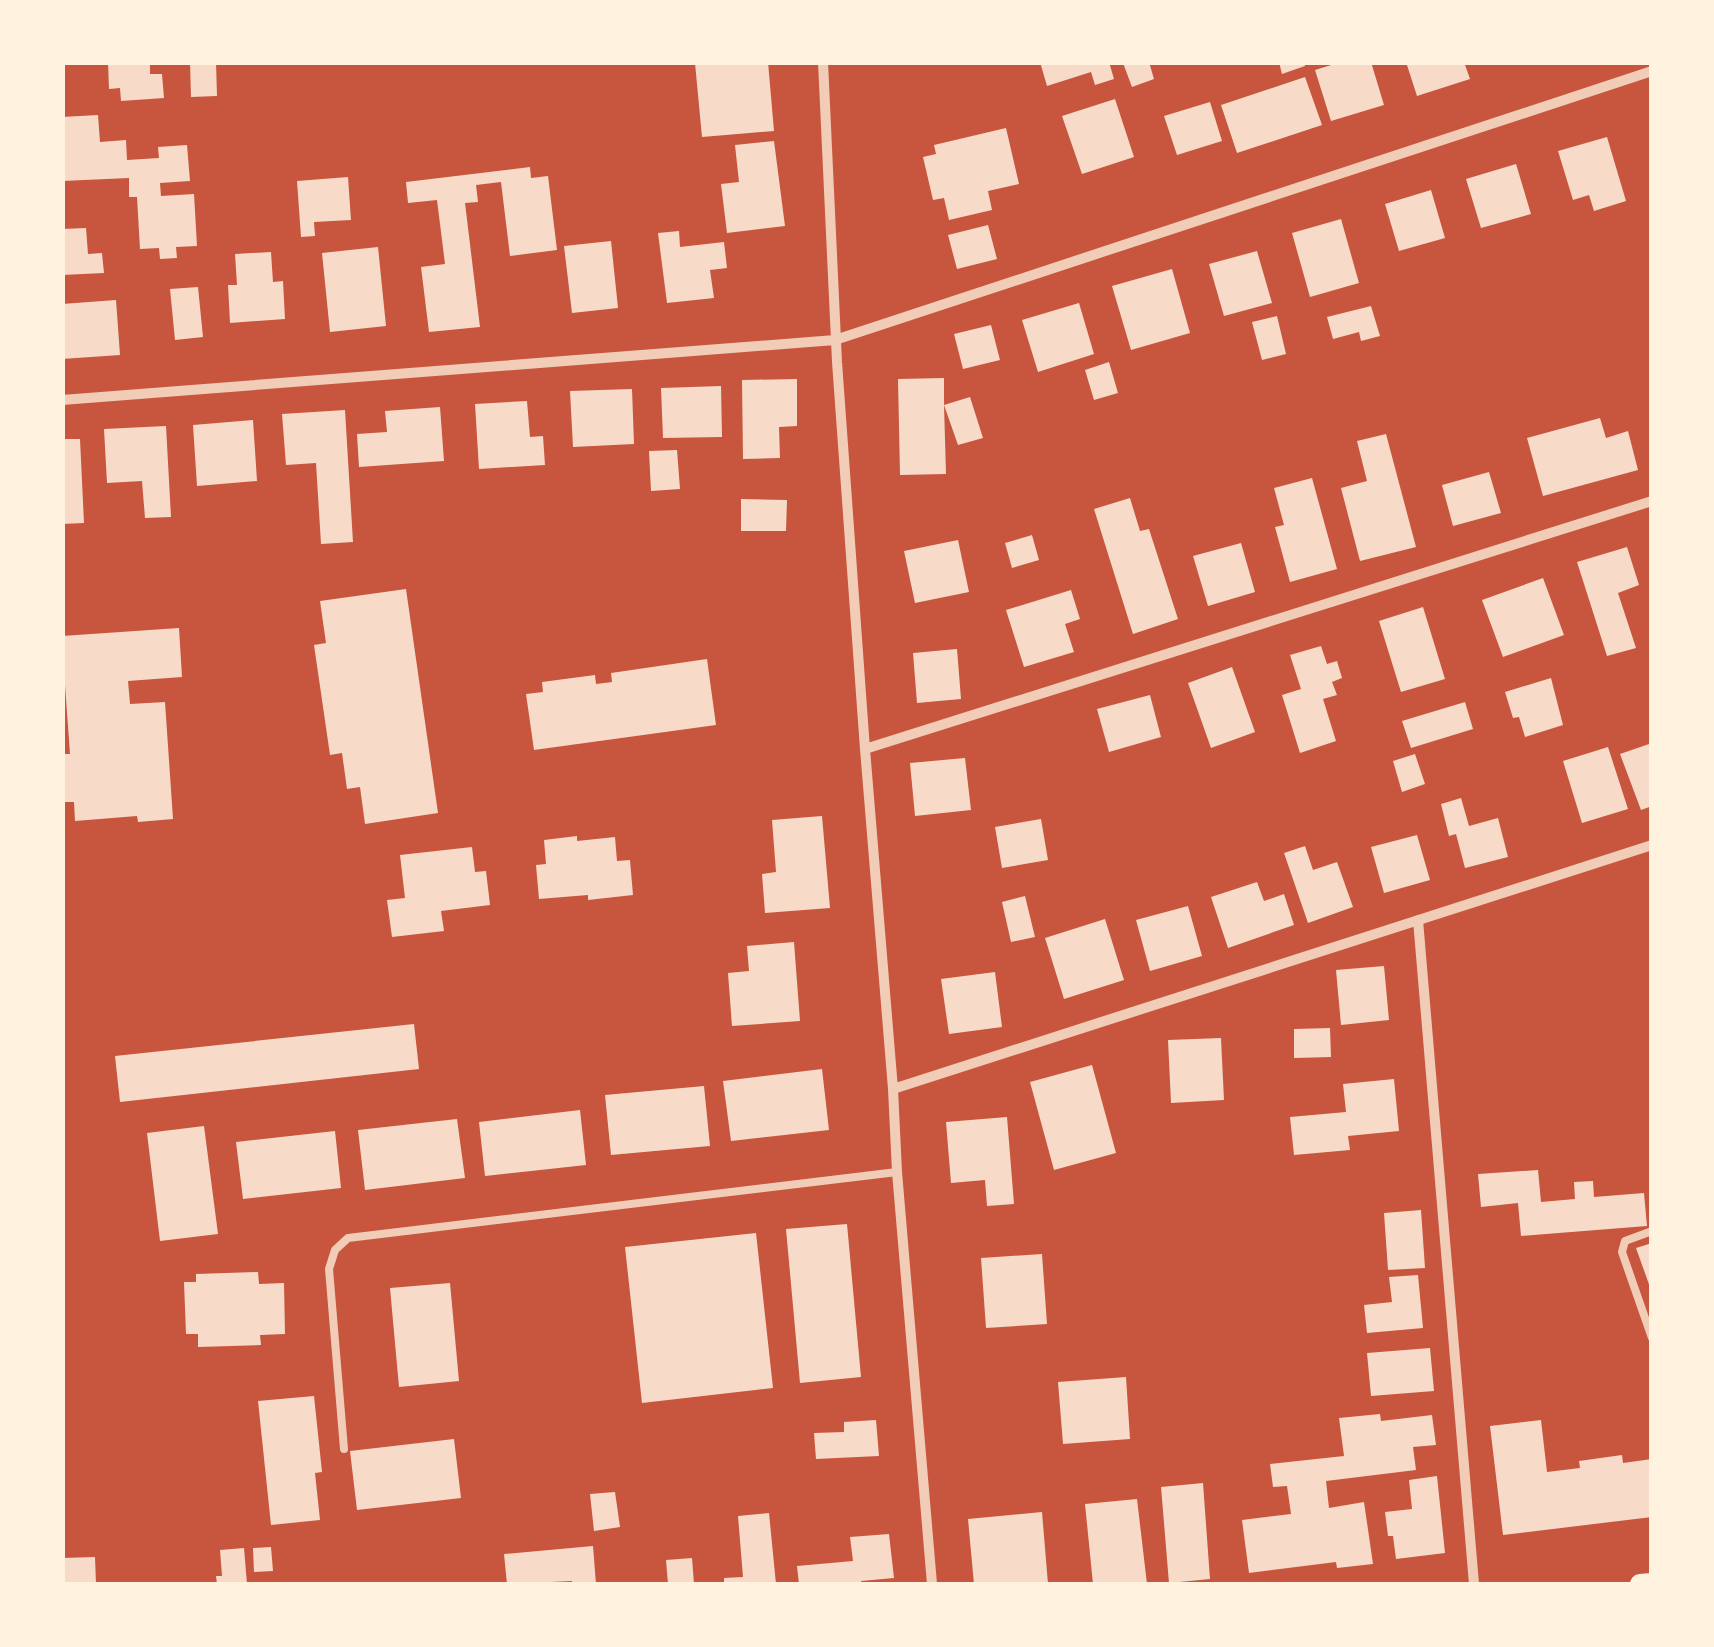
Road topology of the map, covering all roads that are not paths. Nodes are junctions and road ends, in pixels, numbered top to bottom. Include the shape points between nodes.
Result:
1 (823, 62) edge
2 (1652, 71) edge
3 (835, 340) junction
4 (62, 400) edge
5 (1652, 501) edge
6 (865, 749) junction
7 (1652, 845) edge
8 (1418, 920) junction
9 (893, 1089) junction
10 (897, 1172) junction
11 (1652, 1231) edge
12 (1652, 1338) edge
13 (344, 1449) dead end
14 (1652, 1583) edge
15 (932, 1584) edge
16 (1474, 1584) edge
17 (1640, 1584) edge

1 - 3 street
2 - 3 street
3 - 4 street
3 - 6 street
5 - 6 street
6 - 9 street
7 - 8 street
8 - 9 street
8 - 16 street
9 - 10 street
10 - 13 lane via 348,1238 329,1269
10 - 15 street
11 - 12 lane via 1625,1242 1622,1252
14 - 17 main road

